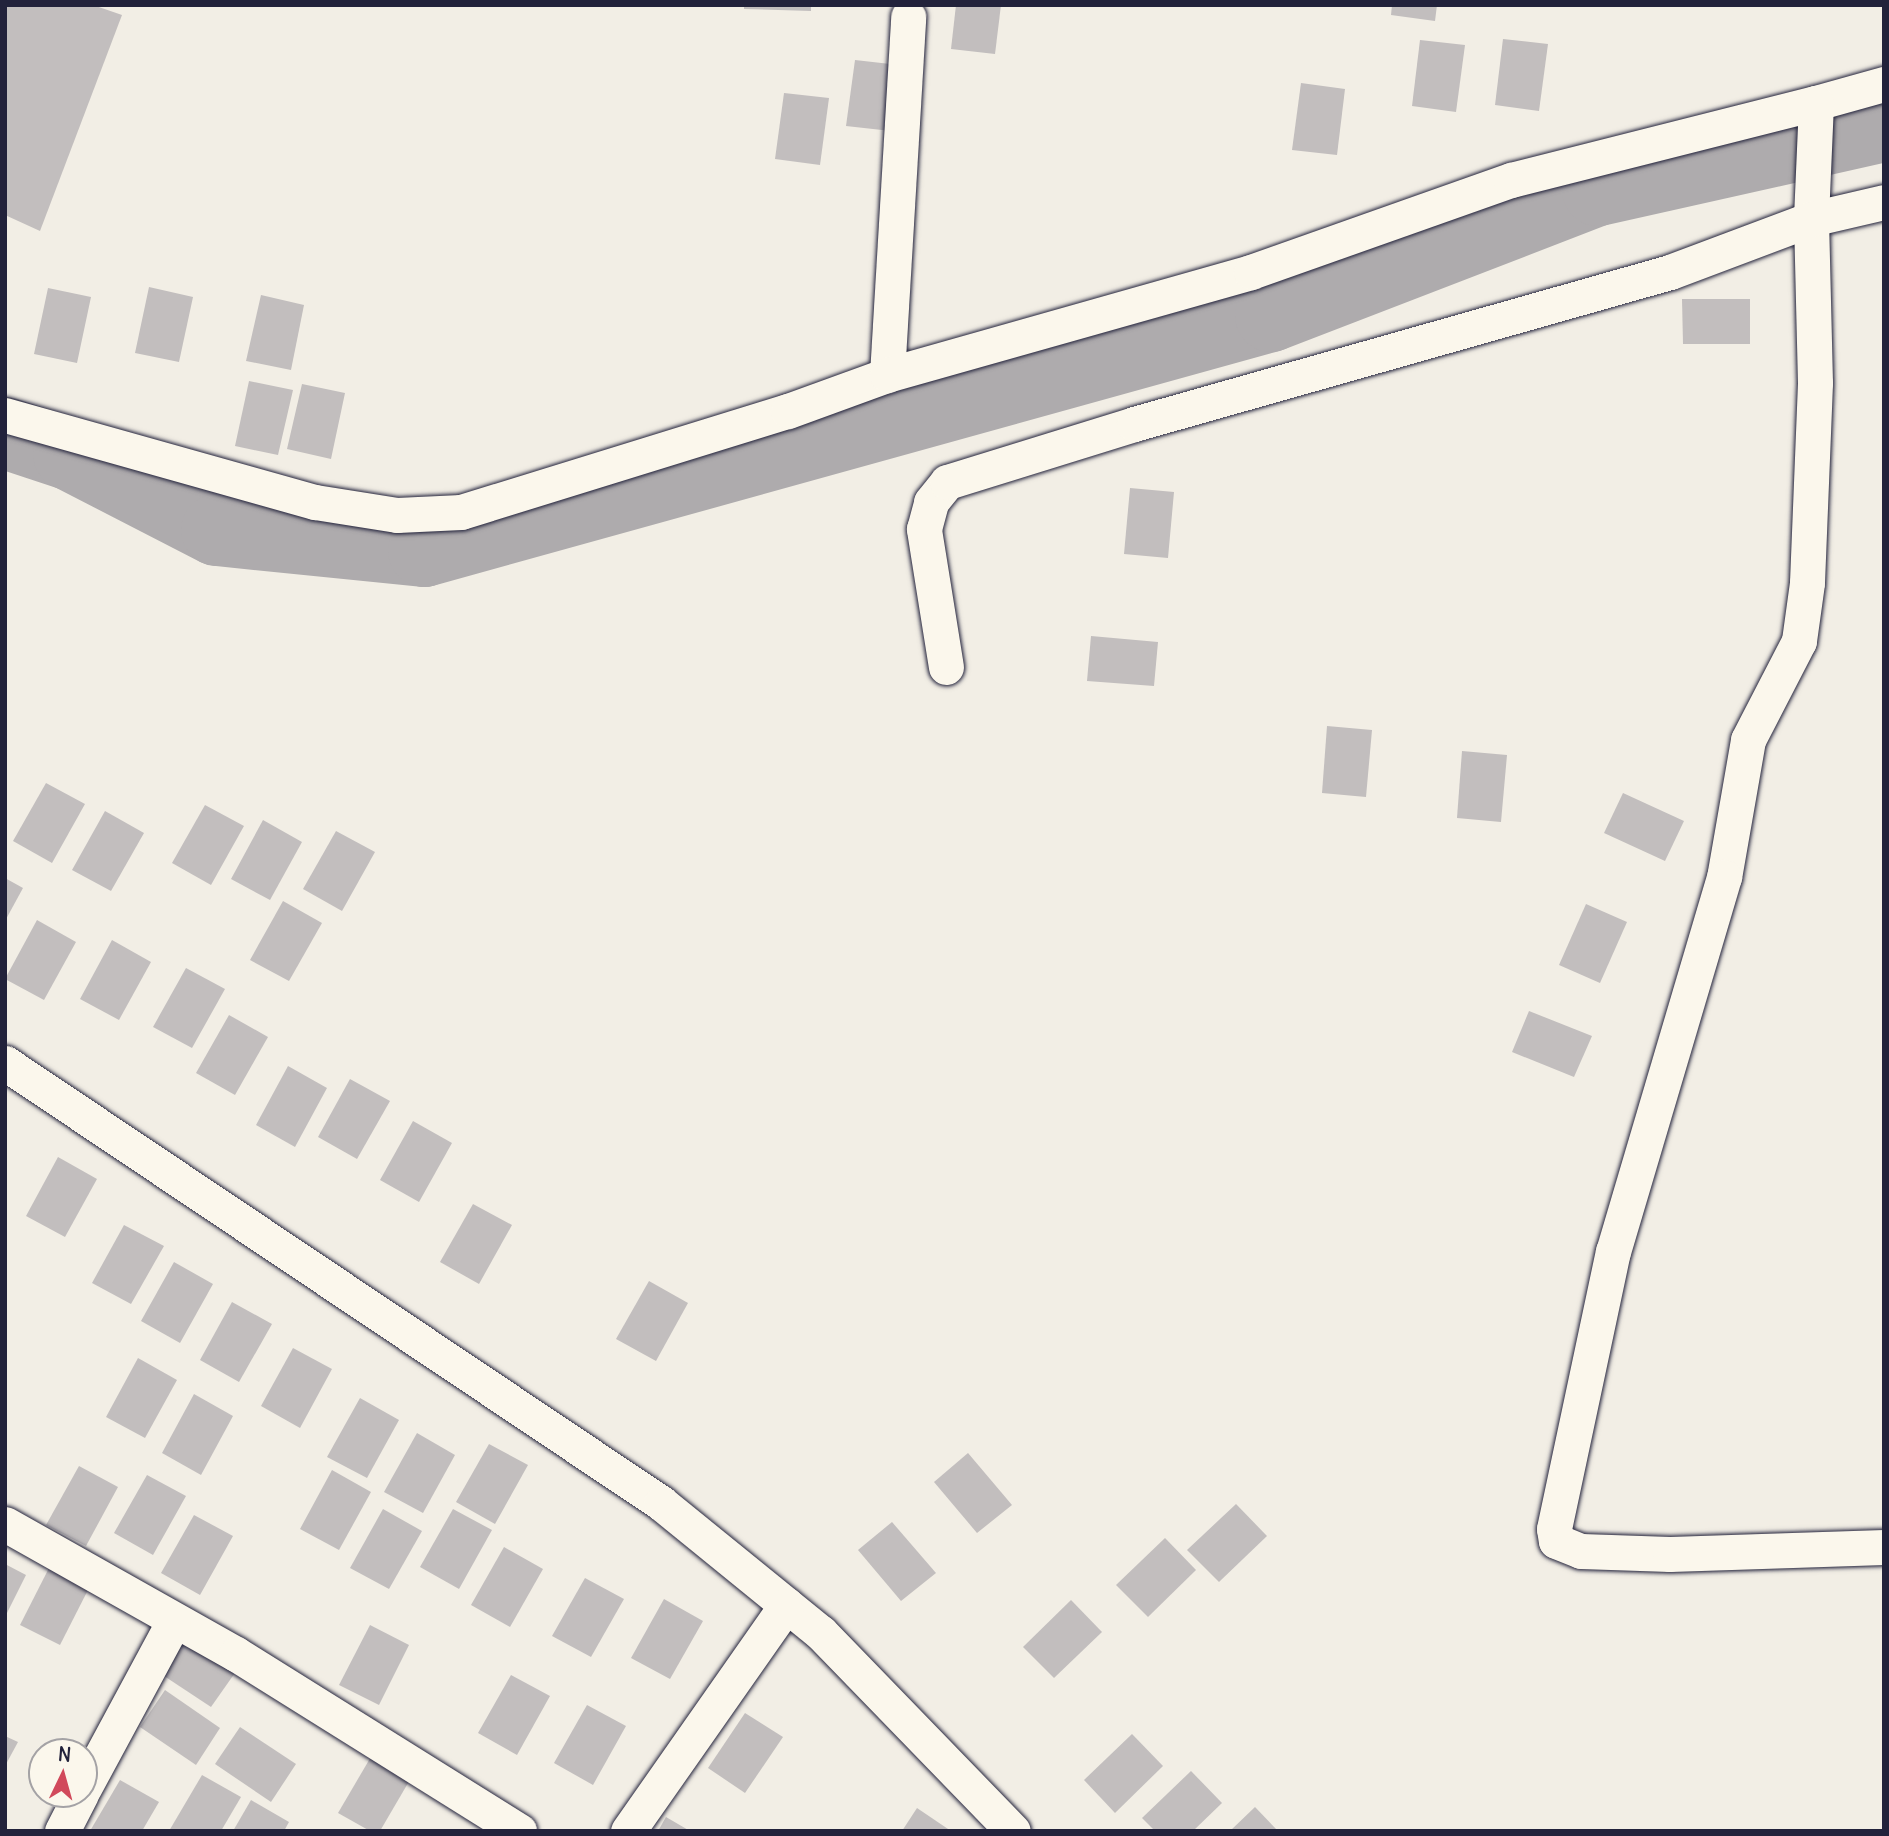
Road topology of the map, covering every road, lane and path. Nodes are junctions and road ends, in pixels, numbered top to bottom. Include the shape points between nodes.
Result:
1 (908, 17) dead end
2 (1884, 84) edge
3 (1815, 115) junction
4 (1884, 202) edge
5 (1812, 203) junction
6 (887, 375) junction
7 (5, 415) edge
8 (946, 667) dead end
9 (5, 1063) edge
10 (5, 1524) edge
11 (1884, 1547) edge
12 (786, 1605) junction
13 (173, 1623) junction
14 (98, 1762) edge
15 (74, 1808) edge
16 (62, 1831) edge
17 (519, 1831) edge
18 (628, 1831) edge
19 (1013, 1831) edge

1 - 6 street
2 - 3 street
3 - 5 street
3 - 6 street via 1511,180 1251,272
4 - 5 street
5 - 8 street via 1670,272 1134,424 947,482 931,502 924,529
5 - 11 street via 1815,383 1807,583 1799,641 1748,740 1724,877 1613,1251 1554,1529 1556,1541 1581,1551 1670,1554
6 - 7 street via 788,411 461,512 397,514 316,502
9 - 12 street via 650,1495
10 - 13 street
12 - 18 street
12 - 19 street via 889,1700
13 - 14 street
13 - 17 street via 236,1654
15 - 16 street

